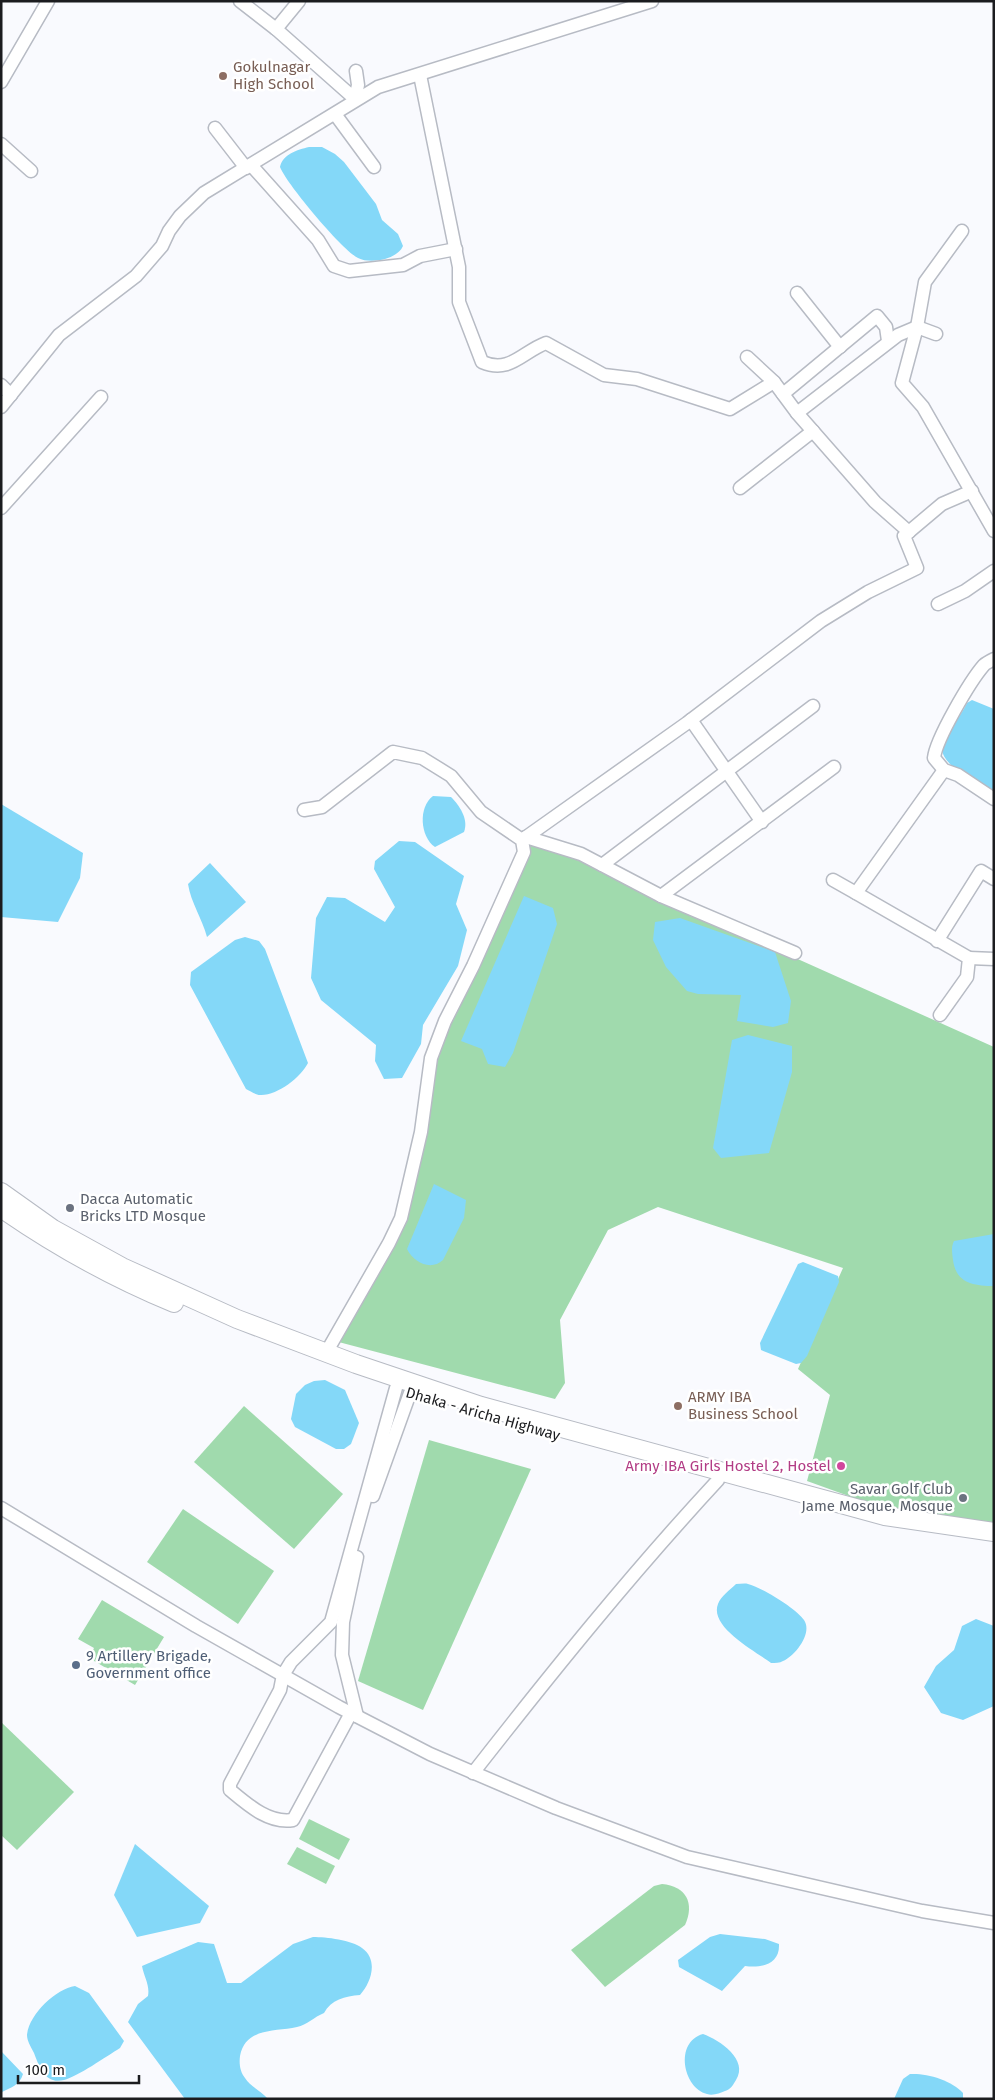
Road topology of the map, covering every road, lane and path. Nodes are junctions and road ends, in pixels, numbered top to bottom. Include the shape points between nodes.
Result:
1 (48, 1) edge
2 (240, 1) edge
3 (299, 1) edge
4 (652, 1) edge
5 (276, 29) junction
6 (356, 72) dead end
7 (420, 75) junction
8 (1, 82) edge
9 (355, 99) junction
10 (335, 114) junction
11 (216, 128) dead end
12 (1, 144) edge
13 (248, 167) junction
14 (374, 167) dead end
15 (31, 171) dead end
16 (962, 231) dead end
17 (456, 249) junction
18 (797, 293) dead end
19 (917, 327) junction
20 (936, 334) dead end
21 (888, 341) junction
22 (840, 346) junction
23 (747, 358) dead end
24 (774, 382) junction
25 (1, 385) edge
26 (10, 394) junction
27 (783, 394) junction
28 (101, 397) dead end
29 (1, 407) edge
30 (797, 413) junction
31 (813, 431) junction
32 (740, 488) dead end
33 (972, 491) junction
34 (1, 508) edge
35 (993, 526) edge
36 (909, 532) junction
37 (994, 572) edge
38 (938, 604) dead end
39 (994, 659) edge
40 (813, 706) dead end
41 (691, 720) junction
42 (834, 766) dead end
43 (944, 770) junction
44 (726, 771) junction
45 (994, 799) edge
46 (304, 810) dead end
47 (762, 822) junction
48 (524, 838) junction
49 (602, 865) junction
50 (994, 879) edge
51 (833, 880) dead end
52 (856, 893) junction
53 (661, 896) junction
54 (937, 941) junction
55 (795, 953) dead end
56 (969, 958) junction
57 (994, 959) edge
58 (940, 1016) dead end
59 (1, 1192) edge
60 (1, 1208) edge
61 (326, 1353) junction
62 (403, 1390) junction
63 (718, 1480) junction
64 (1, 1508) edge
65 (994, 1532) edge
66 (994, 1542) edge
67 (283, 1675) junction
68 (354, 1714) junction
69 (473, 1773) junction
70 (994, 1923) edge

1 - 8 street
2 - 5 street
3 - 5 street
4 - 7 street
5 - 9 street
6 - 9 street
7 - 9 street via 378,87
7 - 17 street
9 - 10 street
10 - 13 street
10 - 14 street
11 - 13 street
12 - 15 street
13 - 17 street via 318,240 334,266 349,271 402,265 420,256
13 - 26 street via 204,193 180,216 162,246 136,276 59,335
16 - 19 street via 925,282
17 - 24 street via 459,302 482,362 494,367 515,361 546,343 604,375 637,379 730,409
18 - 22 street
19 - 20 street
19 - 21 street
19 - 33 street via 902,383 923,407
21 - 22 street via 886,327 876,316
21 - 30 street
22 - 27 street
23 - 24 street
24 - 27 street
25 - 26 street
26 - 29 street
27 - 30 street
28 - 34 street
30 - 31 street
31 - 32 street
31 - 36 street via 875,502
33 - 35 street
33 - 36 street via 942,504
36 - 41 street via 904,536 916,568 868,592 821,622
37 - 38 street
39 - 43 street via 985,664 937,743 934,758
40 - 44 street
41 - 44 street
41 - 48 street
42 - 47 street
43 - 45 street via 958,775
43 - 52 street
44 - 47 street
44 - 49 street
46 - 48 street via 322,807 393,752 422,758 451,776 482,812
47 - 53 street
48 - 49 street via 580,854
48 - 61 street via 524,852 431,1058 421,1132 400,1218
49 - 53 street
50 - 54 street via 981,871
51 - 52 street
52 - 54 street
53 - 55 street
54 - 56 street
56 - 57 street
56 - 58 street via 967,977
59 - 61 highway via 53,1229 122,1267 237,1319
60 - 62 highway, Dhaka - Aricha Highway via 51,1243 126,1283 304,1356
61 - 65 highway via 481,1406 686,1463 885,1516
62 - 63 highway, Dhaka - Aricha Highway
62 - 67 street via 331,1622 291,1662
62 - 68 street via 376,1484 343,1622 342,1656
63 - 66 highway, Dhaka - Aricha Highway via 825,1510
63 - 69 street via 570,1648
64 - 67 street
67 - 68 street
67 - 68 street via 280,1690 230,1784 230,1790 254,1810 282,1822 293,1820
68 - 69 street
69 - 70 street via 687,1857 922,1911

